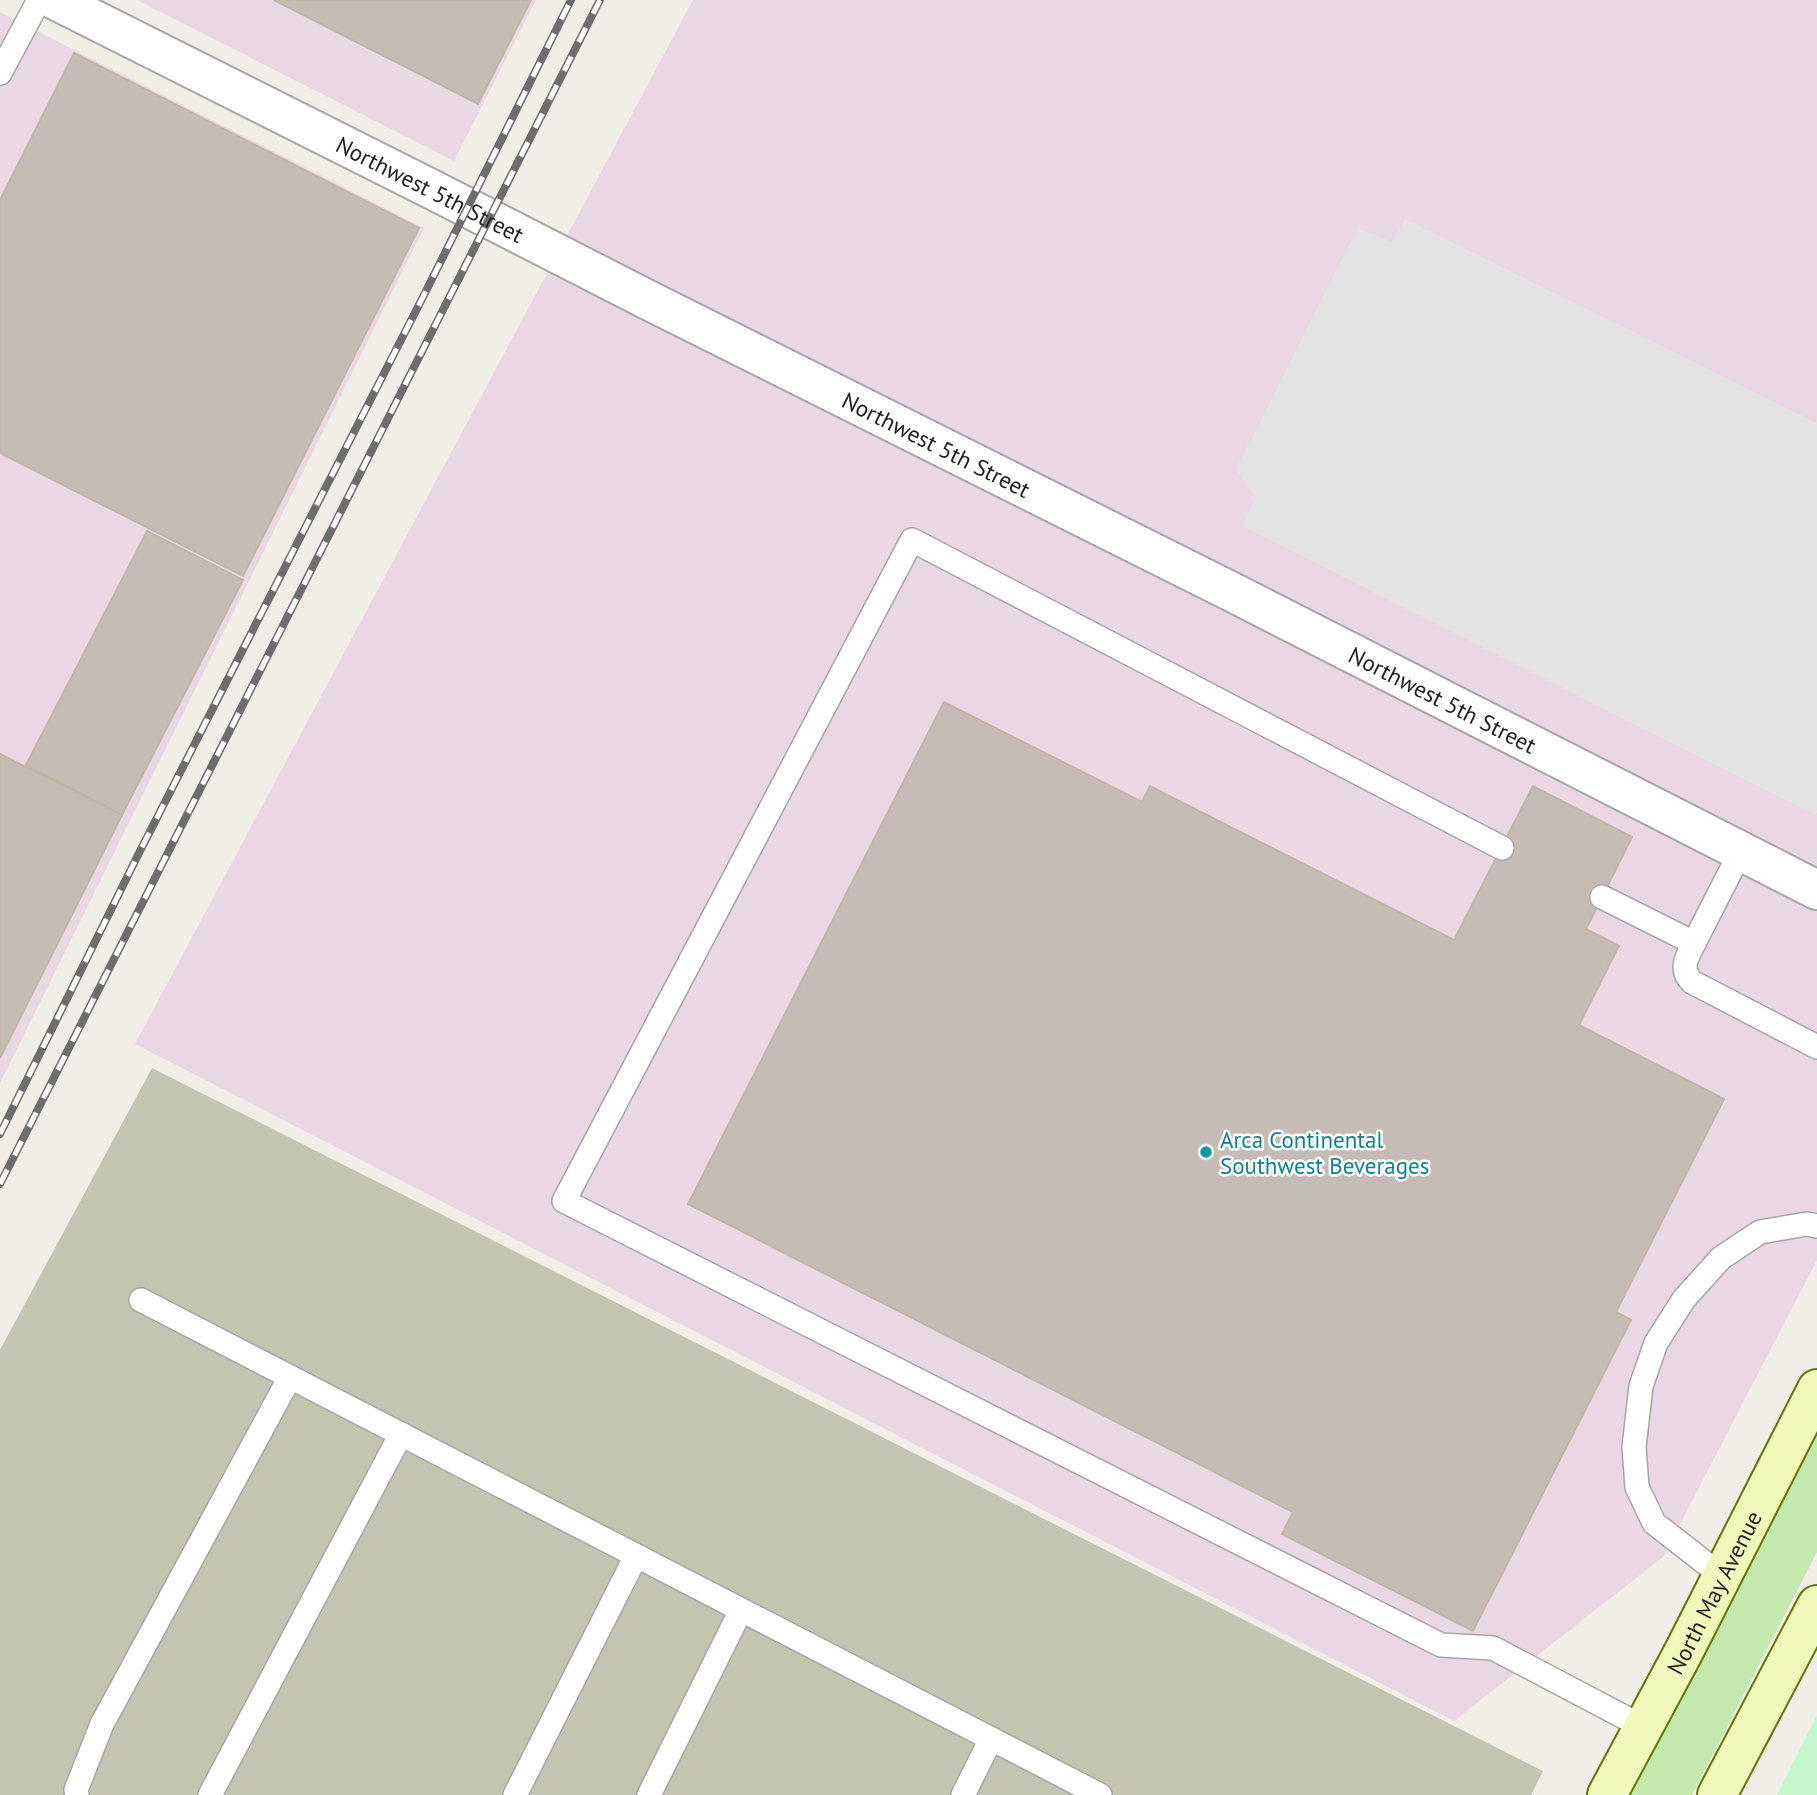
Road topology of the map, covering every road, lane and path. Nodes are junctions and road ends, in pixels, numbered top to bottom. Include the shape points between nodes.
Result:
1 (39, 0) edge
2 (55, 0) edge
3 (0, 73) edge
4 (1502, 848) dead end
5 (1741, 851) junction
6 (1817, 890) edge
7 (1602, 897) dead end
8 (1694, 943) junction
9 (1817, 1047) edge
10 (1817, 1226) edge
11 (141, 1300) dead end
12 (290, 1377) junction
13 (1817, 1389) edge
14 (401, 1434) junction
15 (636, 1556) junction
16 (1722, 1576) junction
17 (1817, 1605) edge
18 (741, 1610) junction
19 (1643, 1727) junction
20 (991, 1739) junction
21 (77, 1795) edge
22 (210, 1795) edge
23 (515, 1795) edge
24 (649, 1795) edge
25 (963, 1795) edge
26 (1100, 1795) edge
27 (1607, 1795) edge
28 (1717, 1795) edge

1 - 3 lane
2 - 5 street, Northwest 5th Street
4 - 19 lane via 912,540 564,1200 1441,1645 1493,1648
5 - 6 street, Northwest 5th Street
5 - 8 lane
7 - 8 lane
8 - 9 lane via 1684,969 1692,982
10 - 16 lane via 1760,1232 1721,1258 1685,1299 1656,1343 1641,1386 1634,1447 1637,1487 1654,1524
11 - 12 lane
12 - 14 lane
12 - 21 lane via 102,1724
13 - 16 main road, North May Avenue
14 - 15 lane
14 - 22 lane
15 - 18 lane
15 - 23 lane
16 - 19 main road, North May Avenue
17 - 28 main road
18 - 20 lane
18 - 24 lane
19 - 27 main road, North May Avenue
20 - 25 lane
20 - 26 lane

